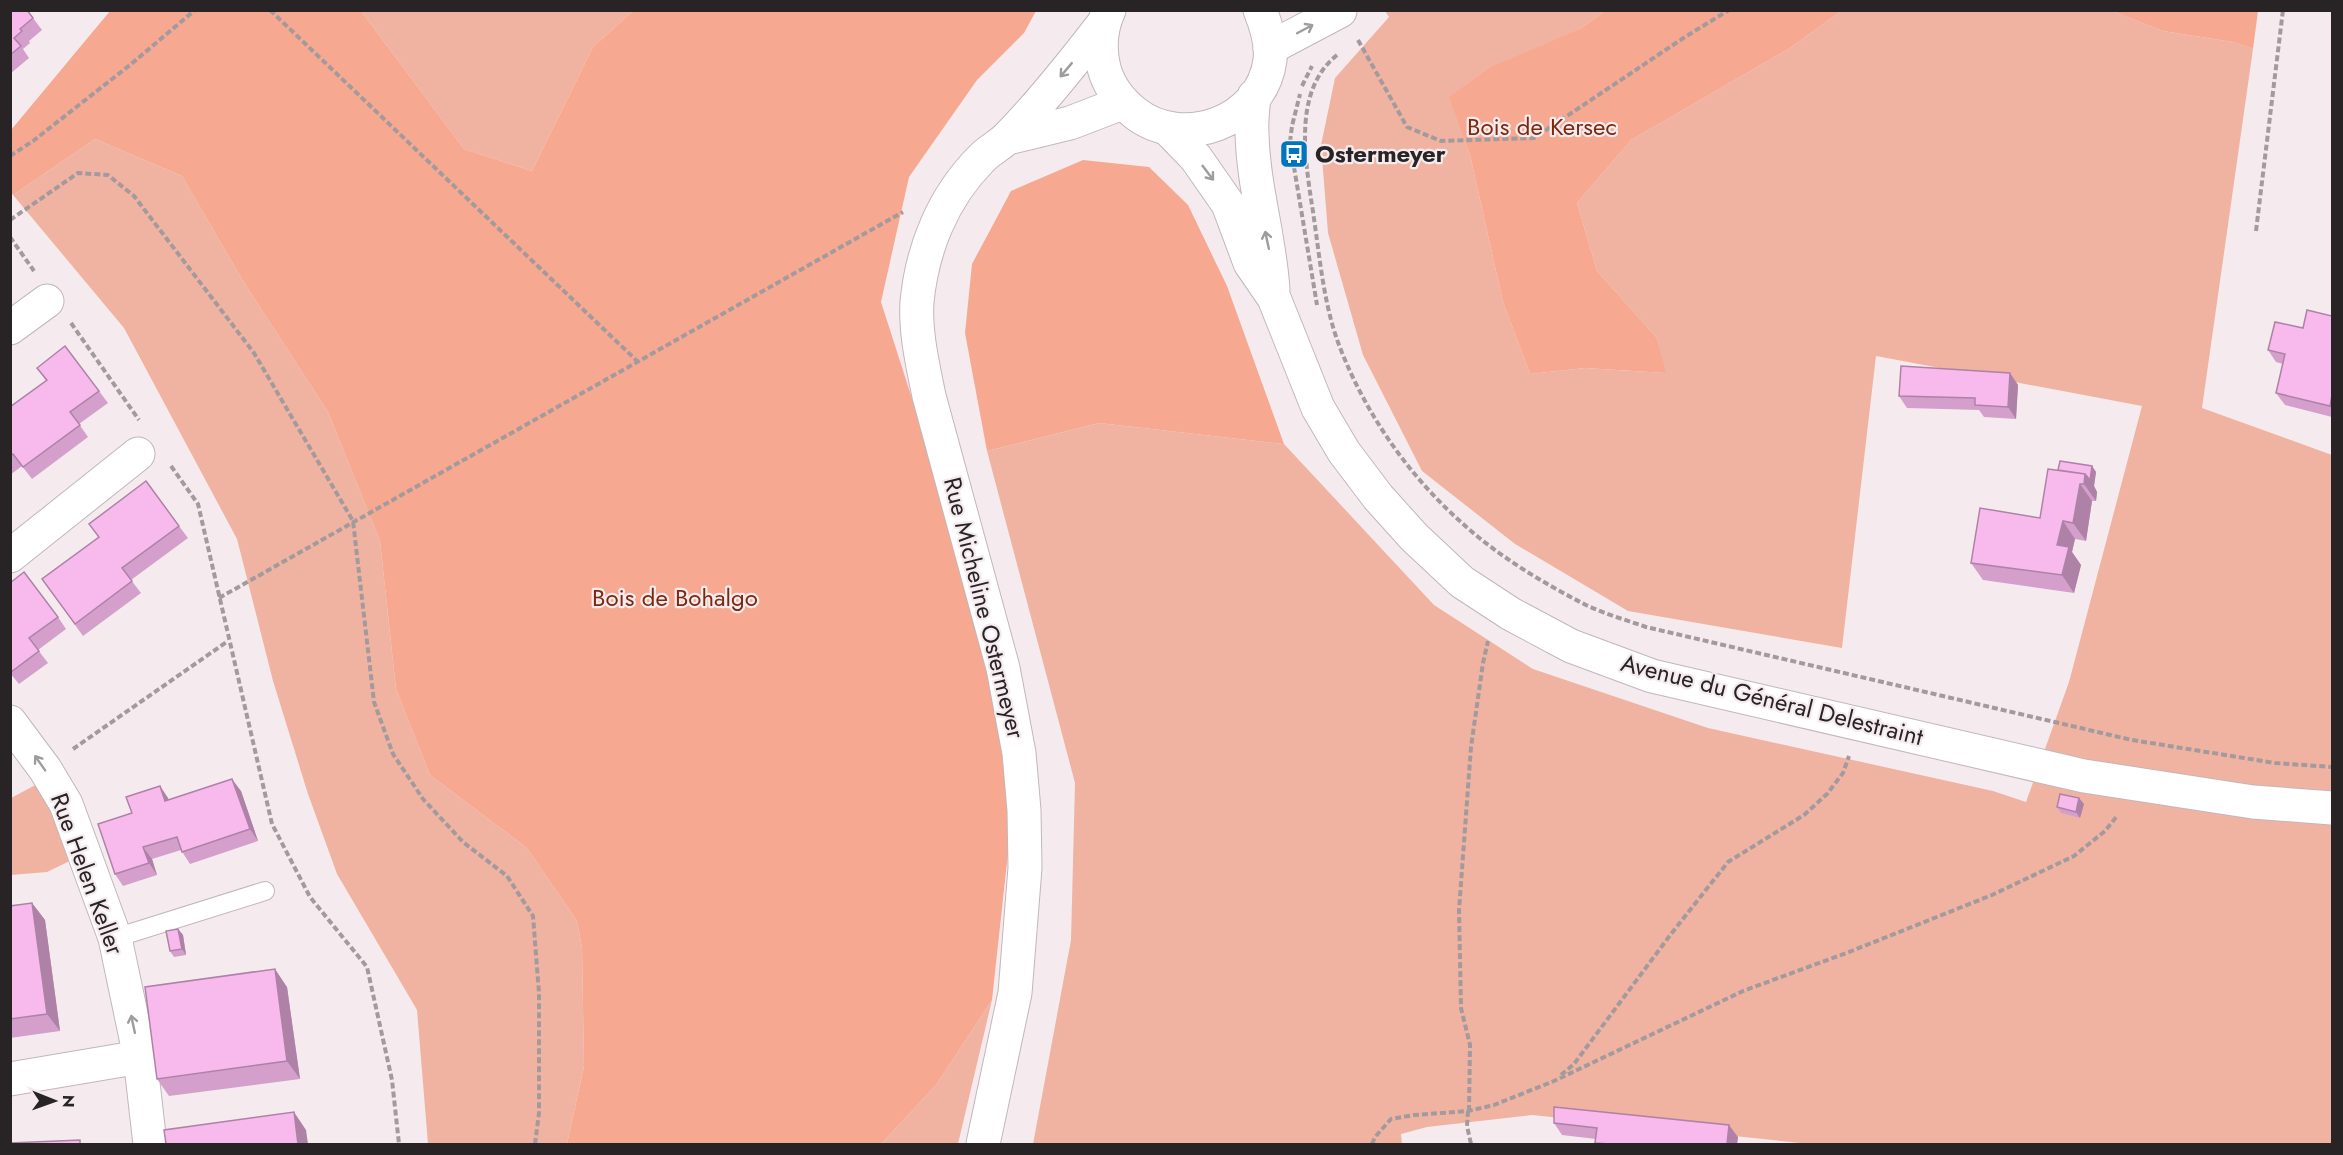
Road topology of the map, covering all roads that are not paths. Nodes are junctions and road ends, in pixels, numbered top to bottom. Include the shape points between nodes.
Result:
1 (1260, 10) edge
2 (1106, 17) edge
3 (1345, 24) edge
4 (1270, 48) junction
5 (1254, 96) junction
6 (1122, 103) junction
7 (1169, 130) junction
8 (1008, 138) junction
9 (49, 297) road end
10 (1274, 298) junction
11 (10, 328) edge
12 (149, 447) road end
13 (10, 555) edge
14 (10, 722) edge
15 (2332, 808) edge
16 (265, 891) dead end
17 (115, 938) junction
18 (140, 1057) junction
19 (10, 1079) edge
20 (150, 1144) edge
21 (983, 1144) edge

1 - 4 street
2 - 6 street via 1100,53 1107,80
2 -> 8 street, Rue Micheline Ostermeyer
4 -> 3 street
4 - 5 street via 1264,81
5 - 7 street via 1238,114 1217,125 1193,131
10 -> 5 street via 1252,133
6 - 7 street via 1144,120
6 - 8 street, Rue Micheline Ostermeyer via 1070,123
7 -> 10 street via 1196,158 1228,204 1250,262
8 - 21 street, Rue Micheline Ostermeyer via 981,159 934,226 922,266 917,303 920,352 929,396 1004,668 1024,810 1025,868 1015,993
9 - 11 street
10 - 15 street, Avenue du Général Delestraint via 1318,408 1344,452 1378,497 1462,582 1571,646 1652,676 2084,776 2253,802
12 - 13 street
17 -> 14 street, Rue Helen Keller via 66,804
16 - 17 lane
18 -> 17 street, Rue Helen Keller
18 - 19 street
18 - 20 street, Rue Helen Keller

